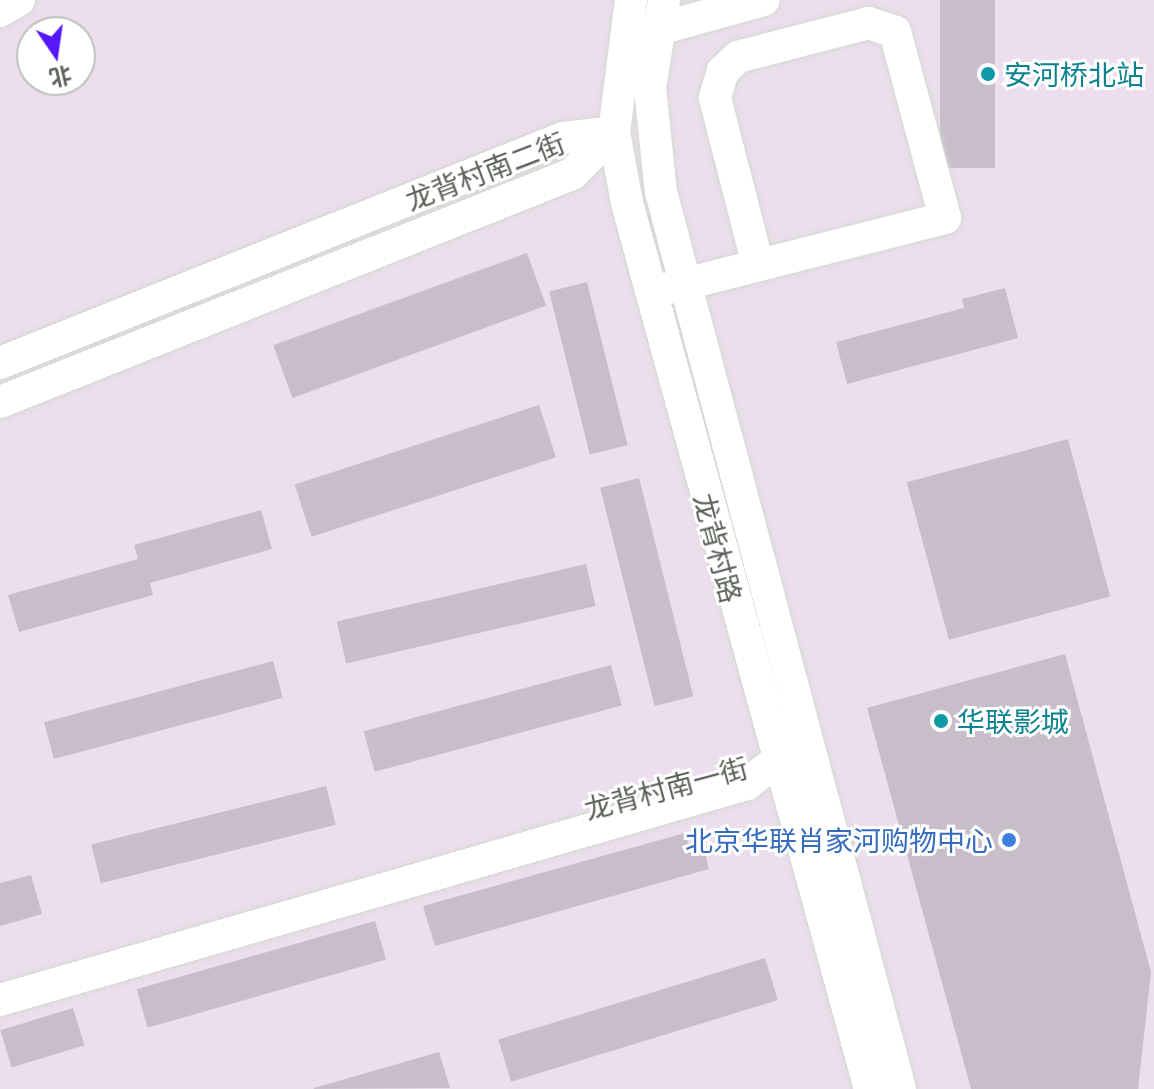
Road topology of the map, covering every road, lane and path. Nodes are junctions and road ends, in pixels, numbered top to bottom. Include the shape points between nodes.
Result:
1 (19, 0) edge
2 (631, 0) edge
3 (764, 0) edge
4 (0, 11) edge
5 (662, 14) edge
6 (623, 39) junction
7 (614, 132) junction
8 (758, 265) junction
9 (685, 284) junction
10 (650, 292) junction
11 (0, 363) edge
12 (0, 402) edge
13 (778, 760) junction
14 (0, 977) edge
15 (0, 1000) edge
16 (870, 1089) edge
17 (900, 1089) edge

1 - 4 street
2 - 6 street, 龙背村路
3 - 5 street
5 - 6 street
5 - 9 street, 龙背村路 via 650,88 661,192
6 - 7 street, 龙背村路
7 - 10 street, 龙背村路
7 - 11 street, 龙背村南二街 via 563,138
7 - 12 street, 龙背村南二街 via 572,174
8 - 8 street via 945,218 895,32 869,23 738,57 723,71 715,98
8 - 9 street
9 - 10 street
9 - 17 street, 龙背村路
10 - 13 street, 龙背村路
13 - 14 street, 龙背村南一街
13 - 15 street, 龙背村南一街 via 747,784
13 - 16 street, 龙背村路

